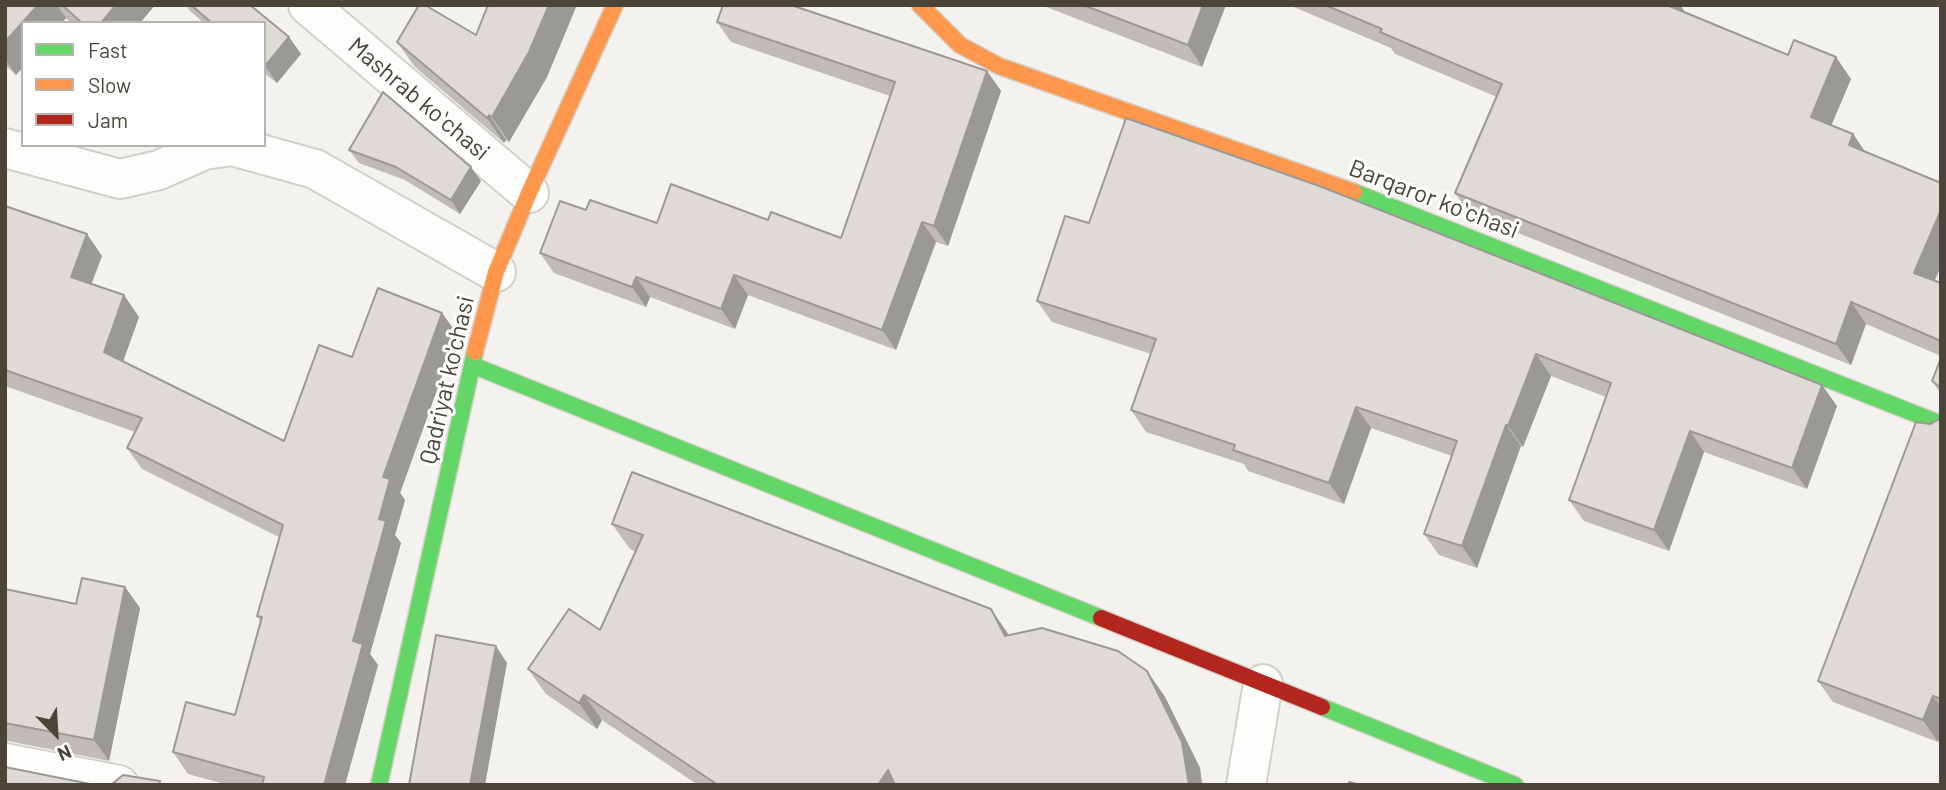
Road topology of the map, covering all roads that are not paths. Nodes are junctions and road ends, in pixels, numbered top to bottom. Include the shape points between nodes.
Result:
1 (309, 5) edge
2 (615, 5) edge
3 (920, 5) edge
4 (223, 147) edge
5 (236, 147) edge
6 (5, 148) edge
7 (528, 193) junction
8 (496, 272) junction
9 (472, 365) junction
10 (1941, 424) edge
11 (1263, 684) junction
12 (5, 762) edge
13 (119, 785) edge
14 (379, 785) edge
15 (1246, 785) edge
16 (1515, 785) edge

1 - 7 street, Mashrab koʻchasi
2 - 7 street, Qadriyat ko'chasi
3 - 10 street, Barqaror koʻchasi via 960,45 999,66 1345,188
4 - 6 street via 204,149 159,170 120,179
5 - 8 street via 315,169
7 - 8 street, Qadriyat ko'chasi
8 - 9 street, Qadriyat ko'chasi
9 - 11 street
9 - 14 street, Qadriyat ko'chasi
11 - 15 street
11 - 16 street
12 - 13 street

